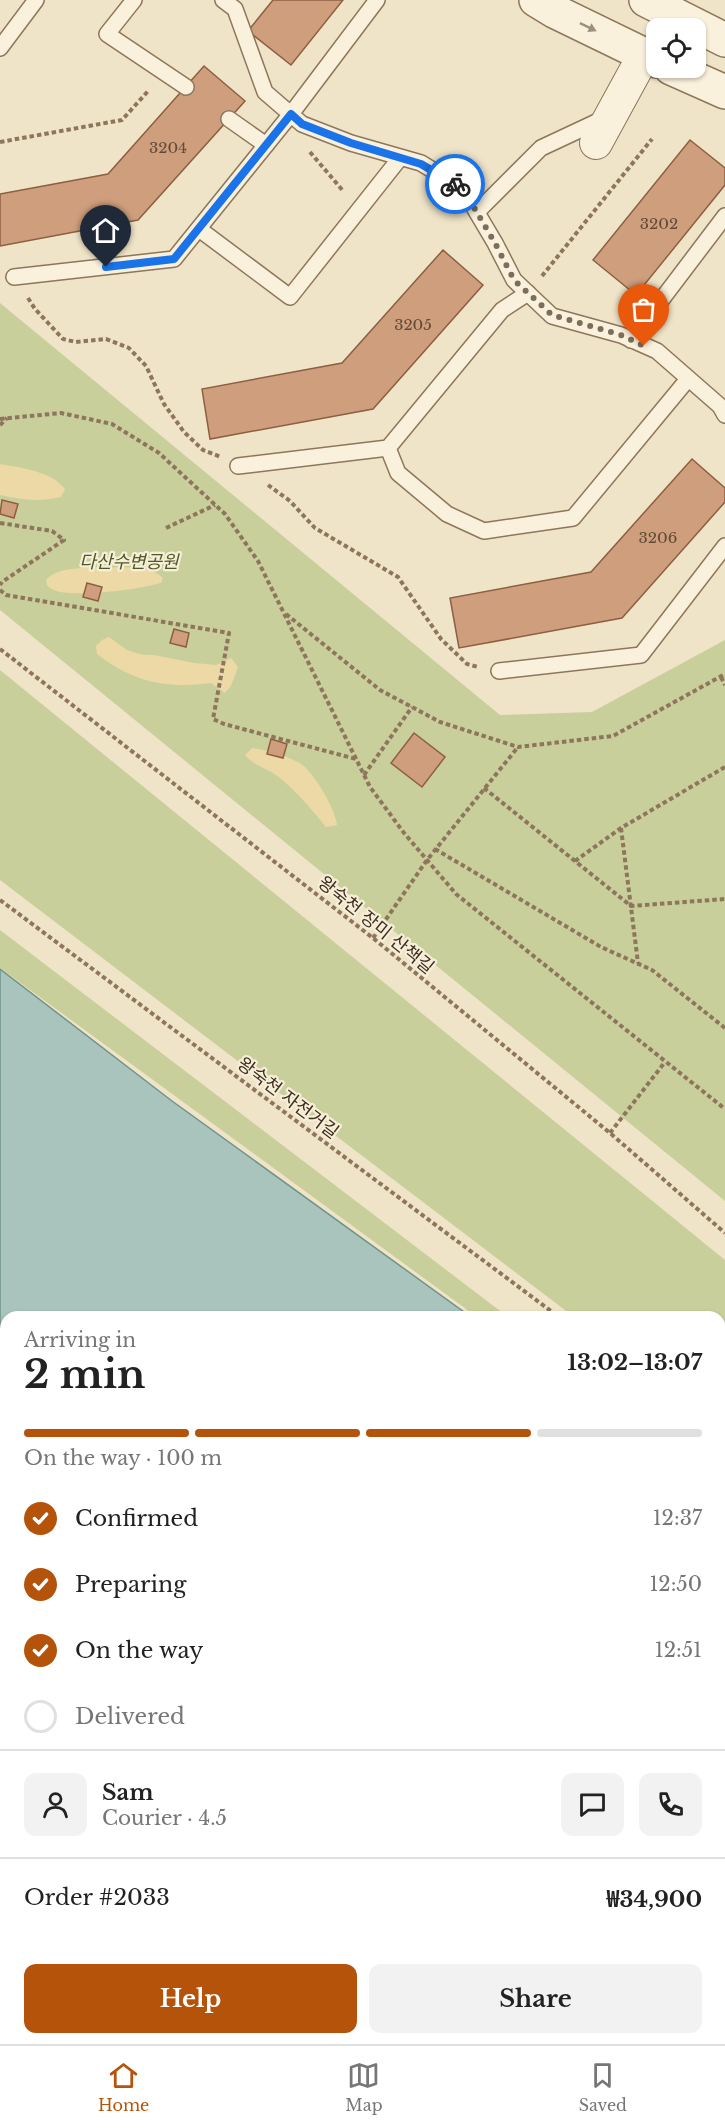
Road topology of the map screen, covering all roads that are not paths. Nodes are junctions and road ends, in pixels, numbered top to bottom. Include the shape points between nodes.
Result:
1 (36, 0) edge
2 (134, 0) edge
3 (223, 0) edge
4 (377, 0) edge
5 (536, 0) edge
6 (660, 3) edge
7 (725, 40) edge
8 (0, 48) edge
9 (646, 55) edge
10 (646, 75) edge
11 (695, 78) edge
12 (186, 87) dead end
13 (725, 92) edge
14 (291, 114) junction
15 (611, 115) junction
16 (229, 119) dead end
17 (596, 143) dead end
18 (266, 145) junction
19 (400, 158) junction
20 (477, 212) junction
21 (725, 216) edge
22 (199, 229) junction
23 (14, 277) dead end
24 (528, 293) junction
25 (631, 340) junction
26 (688, 378) junction
27 (725, 415) edge
28 (388, 448) junction
29 (238, 466) dead end
30 (725, 546) edge
31 (499, 672) dead end

1 - 8 lane
2 - 12 lane via 107,34
3 - 14 lane via 236,9 265,92
4 - 14 lane
5 -> 9 street
6 - 7 street
10 - 15 street
11 - 13 street
14 - 18 lane
14 - 19 lane via 302,124
15 - 17 street
15 - 20 lane via 540,148
16 - 18 lane
18 - 22 lane
19 - 20 lane via 421,164 463,189
19 - 22 lane via 290,297
20 - 24 lane via 514,280
21 - 25 lane
22 - 23 lane via 174,259
24 - 25 lane via 552,315
24 - 28 lane via 502,309
25 - 26 lane via 657,351
26 - 27 lane
26 - 28 lane via 573,518 484,531 447,514 398,473
28 - 29 lane
30 - 31 lane via 641,655

